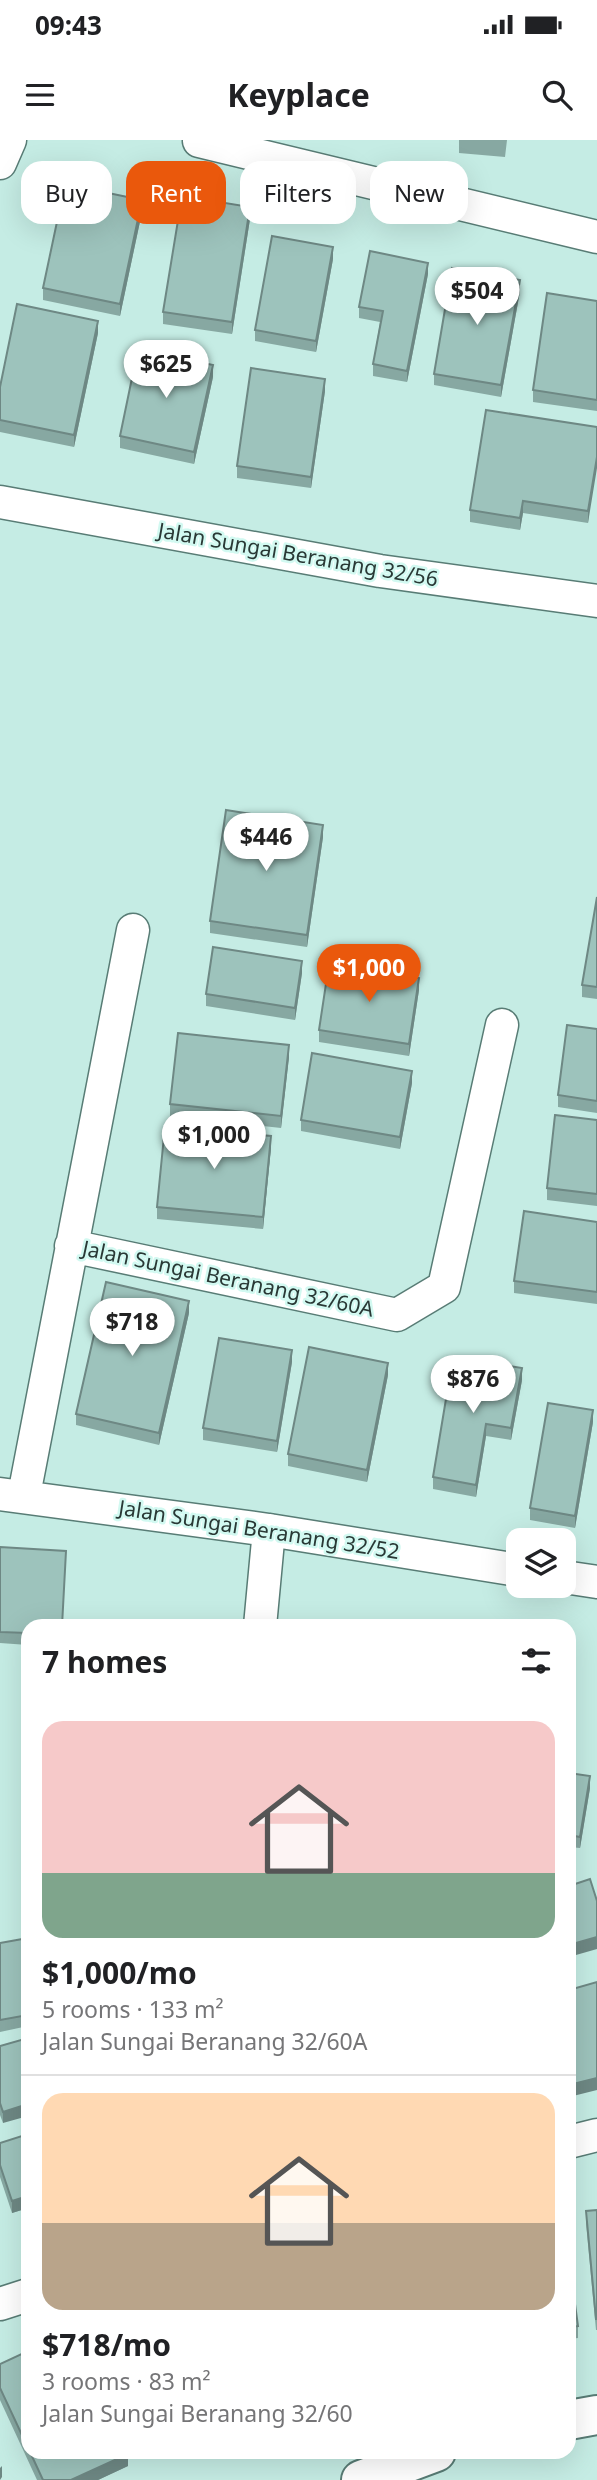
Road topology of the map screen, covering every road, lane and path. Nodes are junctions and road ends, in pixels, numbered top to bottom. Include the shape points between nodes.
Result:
1 (10, 140) edge
2 (199, 141) edge
3 (0, 163) edge
4 (597, 237) edge
5 (0, 502) edge
6 (597, 601) edge
7 (133, 930) dead end
8 (502, 1025) dead end
9 (71, 1246) junction
10 (12, 1495) edge
11 (269, 1530) junction
12 (506, 1568) edge
13 (576, 1579) edge
14 (597, 1582) edge
15 (261, 1619) edge
16 (597, 2135) edge
17 (576, 2140) edge
18 (21, 2297) edge
19 (0, 2304) edge
20 (597, 2415) edge
21 (576, 2419) edge
22 (417, 2459) edge
23 (361, 2480) edge

1 - 3 street
2 - 4 street
5 - 6 street, Jalan Sungai Beranang 32/56 via 380,571
7 - 9 street
8 - 9 street, Jalan Sungai Beranang 32/60A via 444,1287 397,1315
9 - 10 street
10 - 11 street, Jalan Sungai Beranang 32/52
11 - 12 street, Jalan Sungai Beranang 32/52
11 - 15 street
13 - 14 street
16 - 17 street
18 - 19 street
20 - 21 main road
22 - 23 main road

